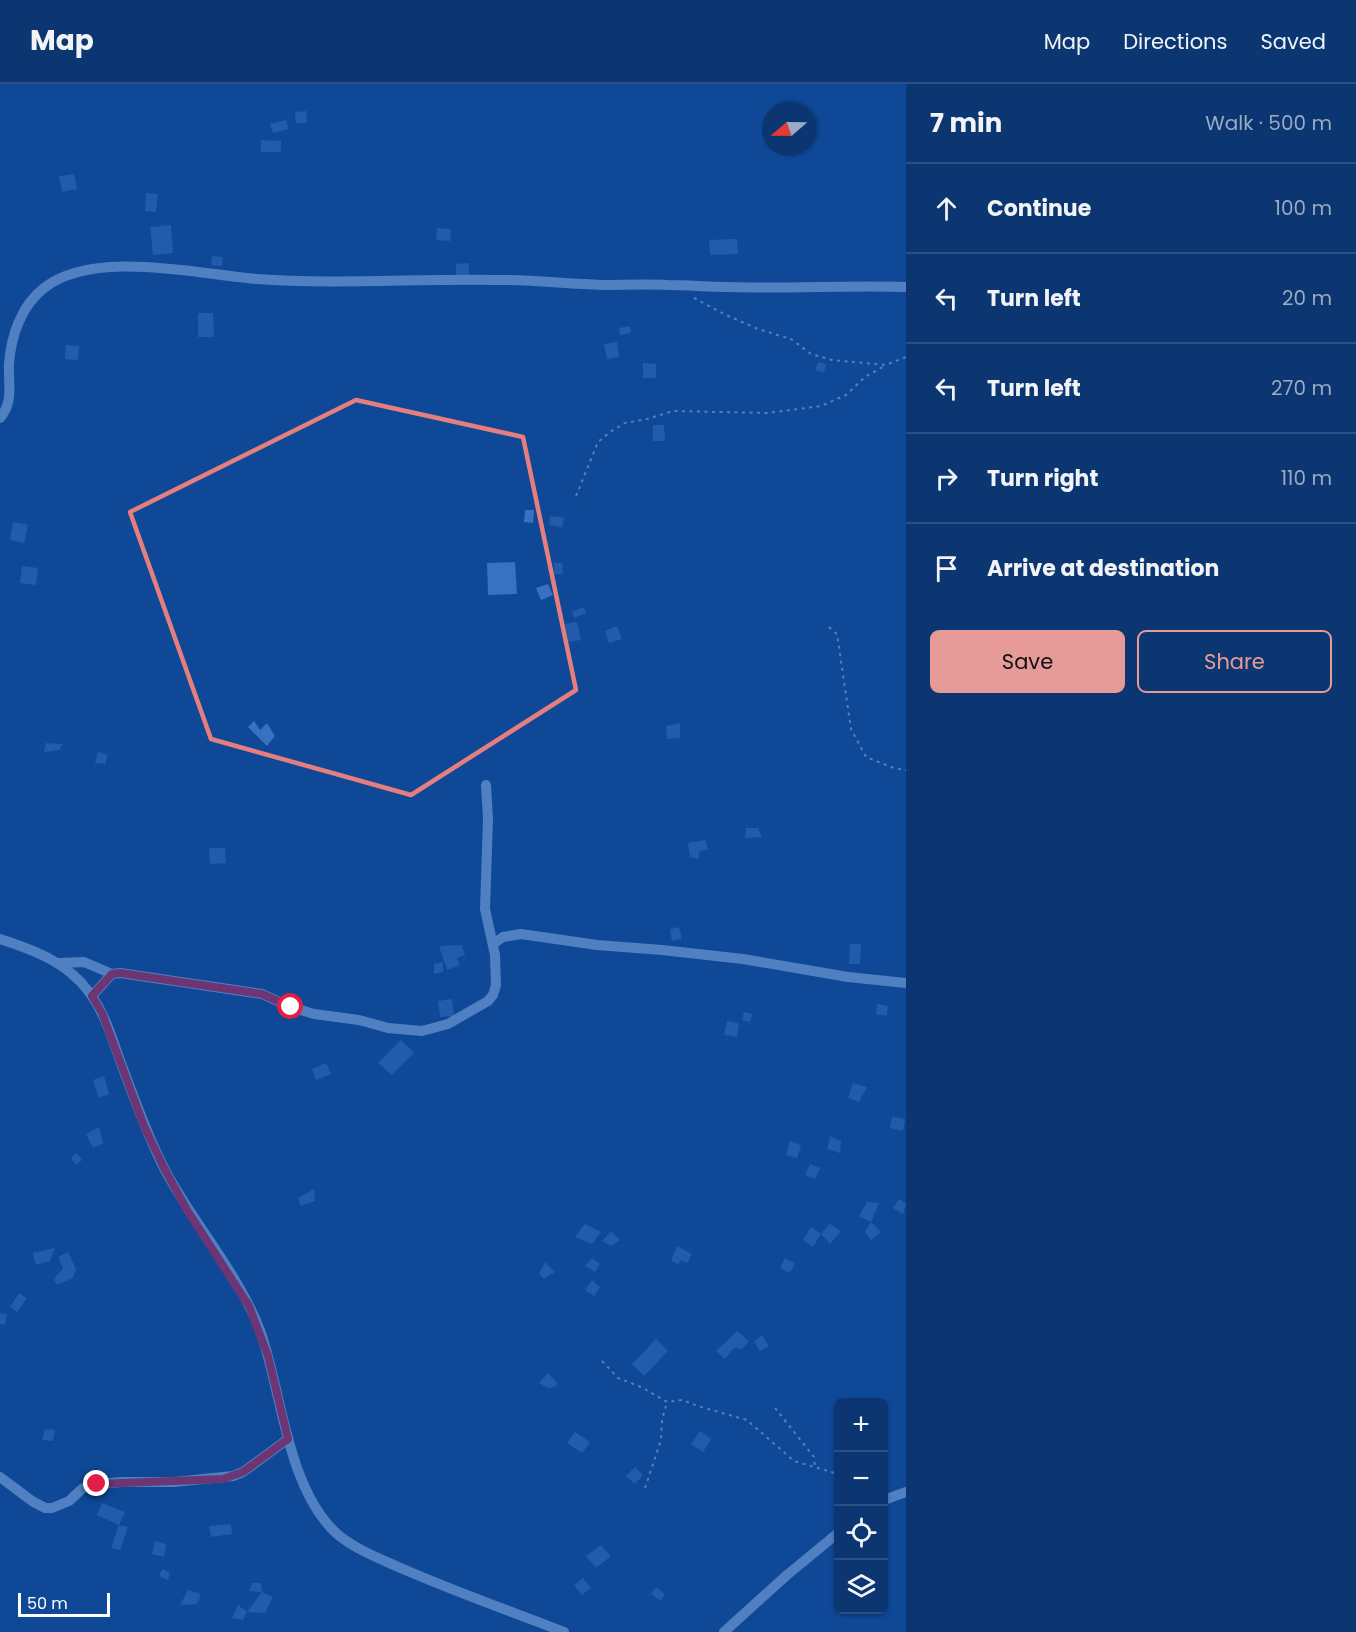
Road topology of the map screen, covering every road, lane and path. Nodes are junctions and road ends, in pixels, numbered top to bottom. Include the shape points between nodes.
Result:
1 (906, 287) edge
2 (689, 295) dead end
3 (906, 357) edge
4 (886, 365) junction
5 (0, 418) edge
6 (576, 496) dead end
7 (829, 627) dead end
8 (906, 770) edge
9 (486, 785) dead end
10 (0, 939) edge
11 (493, 944) junction
12 (59, 963) junction
13 (112, 974) junction
14 (906, 983) edge
15 (92, 996) junction
16 (602, 1361) dead end
17 (667, 1402) junction
18 (775, 1408) dead end
19 (288, 1439) junction
20 (815, 1467) junction
21 (834, 1473) edge
22 (0, 1477) edge
23 (645, 1488) dead end
24 (906, 1492) edge
25 (888, 1499) edge
26 (834, 1536) edge
27 (564, 1632) edge
28 (724, 1632) edge

1 - 5 street via 269,279 108,267 69,275 44,288 31,302 17,324 9,365 9,400
2 - 4 path via 758,329 791,339 811,354
3 - 4 path
4 - 6 path via 846,395 821,406 768,413 673,411 625,423 598,442
7 - 8 path via 837,634 851,729 866,757
9 - 11 street via 485,909
10 - 12 street
11 - 13 street via 497,978 493,995 448,1024 422,1031 314,1014 262,994 145,975
11 - 14 street via 510,934 521,934 743,959
12 - 13 street via 79,961
12 - 15 street
13 - 15 street
15 - 19 street via 164,1168 249,1306 268,1356
16 - 17 path via 618,1378
17 - 20 path via 682,1400 747,1420 794,1461
17 - 23 path via 661,1440
18 - 20 path via 814,1457
19 - 22 street via 233,1476 97,1484 83,1488 69,1501 52,1508 40,1506
19 - 27 street via 308,1495 336,1533 353,1545
20 - 21 path
24 - 25 street
26 - 28 street

